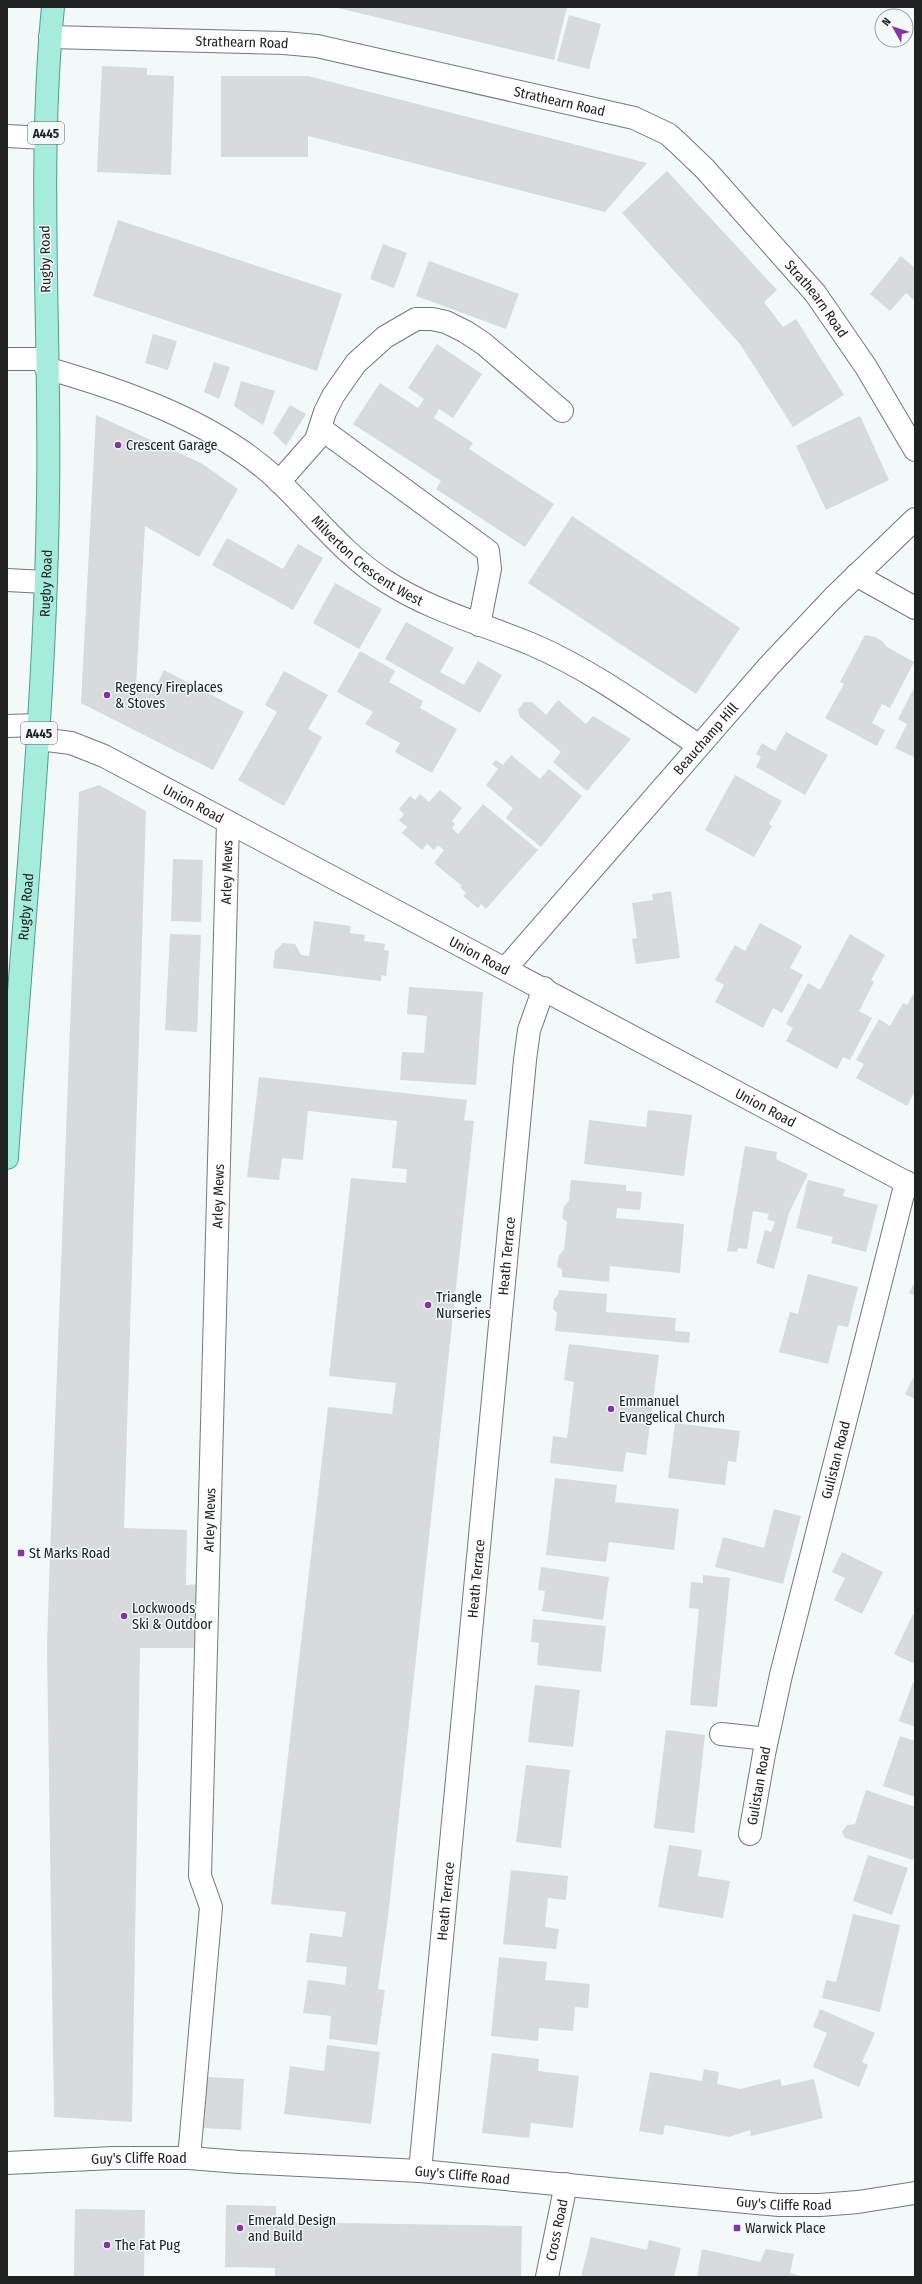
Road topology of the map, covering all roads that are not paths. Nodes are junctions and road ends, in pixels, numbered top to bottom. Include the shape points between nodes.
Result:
1 (52, 7) edge
2 (50, 37) junction
3 (7, 136) edge
4 (46, 138) junction
5 (7, 359) edge
6 (46, 363) junction
7 (562, 411) dead end
8 (320, 428) junction
9 (915, 450) edge
10 (278, 482) junction
11 (915, 519) edge
12 (856, 575) junction
13 (7, 580) edge
14 (45, 582) junction
15 (915, 608) edge
16 (479, 625) junction
17 (7, 726) edge
18 (39, 732) junction
19 (698, 745) junction
20 (228, 822) junction
21 (506, 968) junction
22 (544, 988) junction
23 (7, 1155) edge
24 (7, 1158) edge
25 (910, 1185) edge
26 (721, 1734) dead end
27 (767, 1739) junction
28 (750, 1834) dead end
29 (189, 2158) junction
30 (7, 2163) edge
31 (420, 2171) junction
32 (566, 2184) junction
33 (915, 2193) edge
34 (547, 2277) edge

1 - 2 main road, Rugby Road / A445
2 - 4 main road, Rugby Road / A445
2 - 9 street, Strathearn Road via 317,46 634,118 653,126 668,134 705,169 815,294 866,367
3 - 4 street
4 - 6 main road, Rugby Road / A445
5 - 6 street, Milverton Crescent West
6 - 10 street, Milverton Crescent West via 192,422 239,449
6 - 14 main road, Rugby Road / A445 via 48,498
7 - 8 street via 484,344 466,332 439,321 416,319 385,336 356,364 333,396
8 - 10 street via 316,440
8 - 16 street via 488,551 490,569
10 - 16 street, Milverton Crescent West via 340,545 382,579 452,616
11 - 12 street, Beauchamp Hill
12 - 15 street
12 - 19 street, Beauchamp Hill
13 - 14 street
14 - 18 main road, Rugby Road / A445
16 - 19 street, Milverton Crescent West via 531,644 578,667 642,706
17 - 18 street, Union Road
18 - 20 street, Union Road via 104,756
18 - 23 main road, Rugby Road / A445
19 - 21 street, Beauchamp Hill
20 - 21 street, Union Road
20 - 29 street, Arley Mews via 200,1876 211,1907
21 - 22 street, Union Road
22 - 25 street, Union Road
22 - 31 street, Heath Terrace via 529,1030 525,1060
23 - 24 main road, Rugby Road / A445
25 - 27 street, Gulistan Road via 781,1675
26 - 27 street, Gulistan Road
27 - 28 street, Gulistan Road
29 - 30 street, Guy's Cliffe Road via 113,2158
29 - 31 street, Guy's Cliffe Road
31 - 32 street, Guy's Cliffe Road
32 - 33 street, Guy's Cliffe Road via 779,2205 858,2202
32 - 34 street, Cross Road

